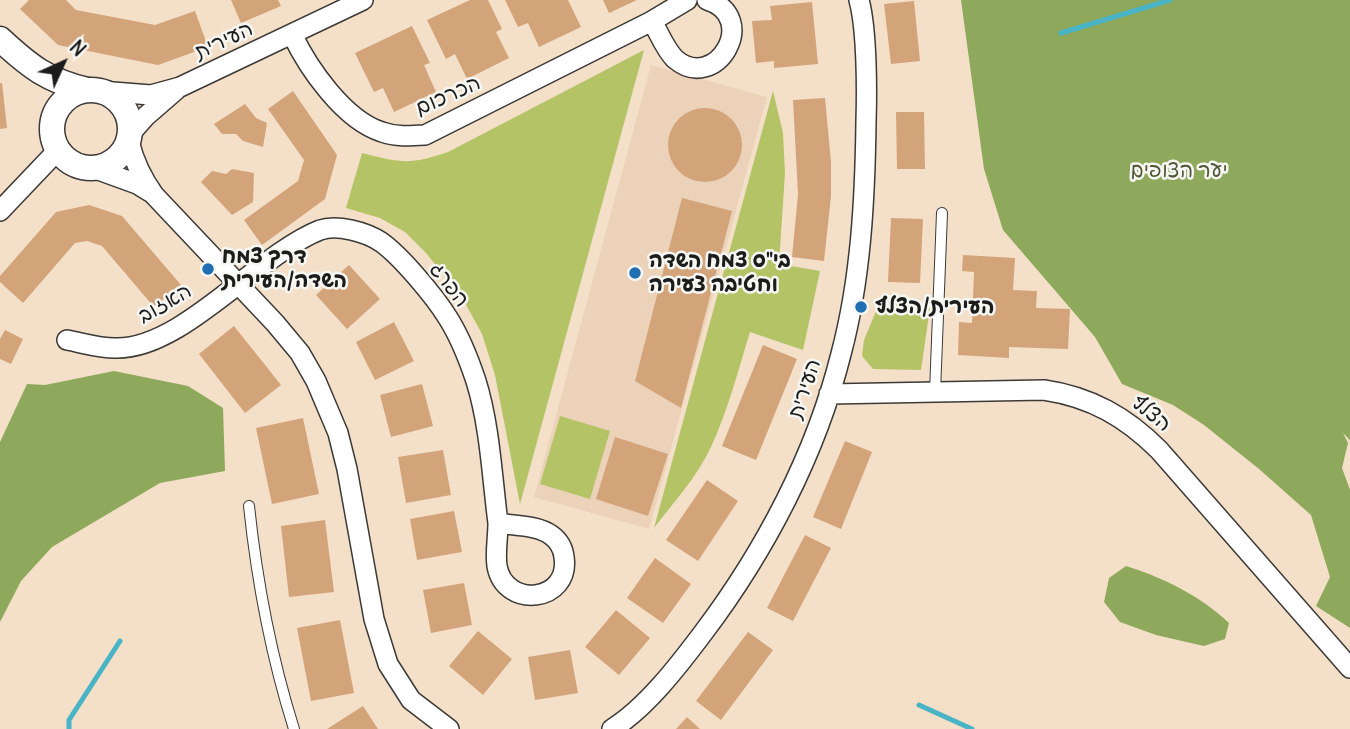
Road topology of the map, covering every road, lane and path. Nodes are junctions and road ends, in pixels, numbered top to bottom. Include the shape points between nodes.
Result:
1 (363, 0) edge
2 (687, 0) edge
3 (707, 0) edge
4 (859, 0) edge
5 (652, 21) junction
6 (292, 34) junction
7 (0, 39) edge
8 (24, 61) junction
9 (180, 87) junction
10 (93, 90) junction
11 (53, 120) junction
12 (129, 137) junction
13 (58, 150) junction
14 (93, 168) junction
15 (154, 195) junction
16 (0, 211) edge
17 (942, 213) dead end
18 (239, 285) junction
19 (67, 340) dead end
20 (935, 391) junction
21 (829, 394) junction
22 (248, 506) dead end
23 (498, 523) dead end
24 (1350, 668) edge
25 (294, 729) edge
26 (449, 729) edge
27 (612, 729) edge

1 - 6 street, העירית
2 - 5 street, הכרכום
3 - 5 street via 721,7 732,28 727,51 709,65 687,65 676,59
4 - 21 street, העירית via 866,105 862,215 850,314
5 - 6 street, הכרכום via 447,125 425,135 400,136 379,131 341,104 303,58
6 - 9 street, העירית
7 - 8 street
8 - 10 street via 50,79
8 - 11 street via 47,99
9 - 10 street, העירית via 151,94
9 - 12 street, העירית
10 - 11 street via 65,100
10 - 12 street via 111,95 126,112
11 - 13 street
12 - 14 street via 115,160
12 - 15 street via 133,160
13 - 14 street via 67,160
13 - 16 street
14 - 15 street
15 - 18 street
17 - 20 lane
18 - 19 street, האזוב via 138,346 114,348
18 - 23 street, הפרג via 258,267 321,230 345,229 365,235 395,255 448,318 477,383
18 - 26 street via 300,353 316,381 338,433 374,619 388,664 411,700
20 - 21 street, הצלף
20 - 24 street, הצלף via 1053,391 1091,401 1119,416 1159,450
21 - 27 street, העירית via 802,465 741,581 689,652 639,707
22 - 25 lane via 265,624

